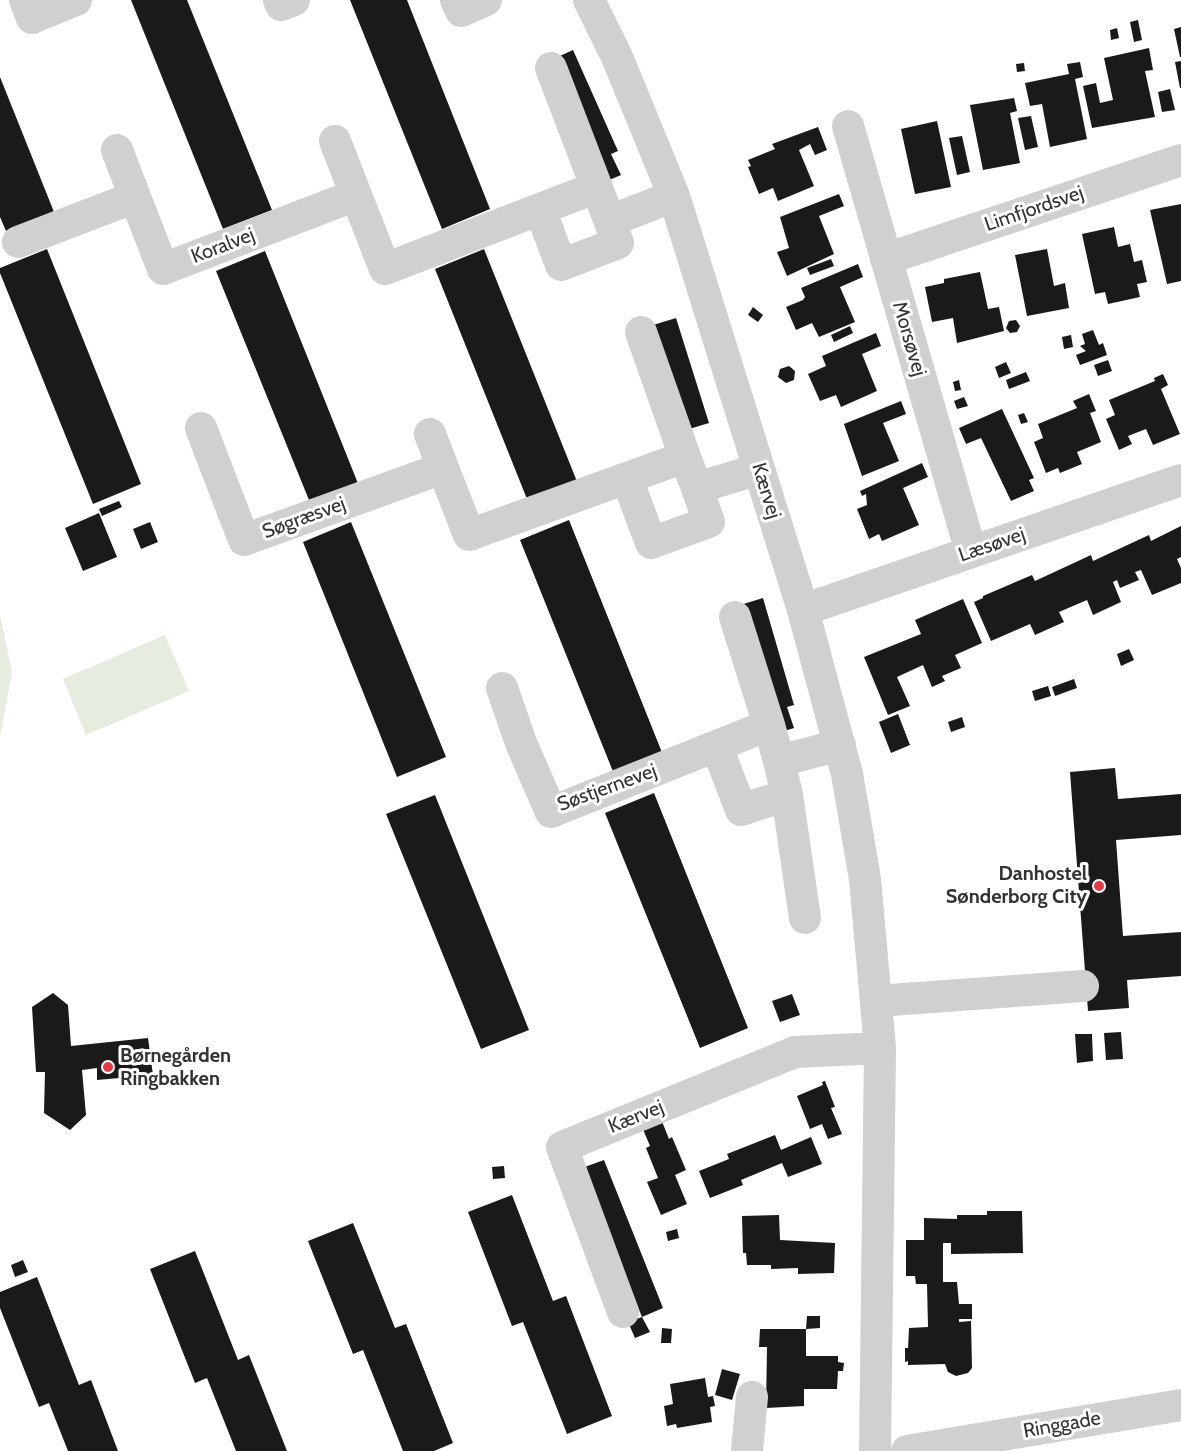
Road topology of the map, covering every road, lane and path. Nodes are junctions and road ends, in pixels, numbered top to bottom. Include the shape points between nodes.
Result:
1 (25, 0) edge
2 (76, 0) edge
3 (279, 0) edge
4 (294, 0) edge
5 (456, 0) edge
6 (486, 0) edge
7 (589, 0) edge
8 (551, 68) dead end
9 (848, 126) dead end
10 (335, 141) dead end
11 (117, 150) dead end
12 (1181, 160) edge
13 (597, 187) junction
14 (356, 195) junction
15 (674, 196) junction
16 (135, 197) junction
17 (540, 210) junction
18 (610, 221) junction
19 (18, 242) dead end
20 (886, 259) junction
21 (641, 332) dead end
22 (201, 428) dead end
23 (430, 434) dead end
24 (686, 457) junction
25 (443, 468) junction
26 (759, 469) junction
27 (627, 479) junction
28 (1181, 480) edge
29 (697, 489) junction
30 (971, 552) junction
31 (803, 610) junction
32 (735, 617) dead end
33 (502, 688) dead end
34 (769, 725) junction
35 (840, 745) junction
36 (717, 747) junction
37 (779, 761) junction
38 (787, 795) junction
39 (805, 918) dead end
40 (1083, 986) dead end
41 (877, 1001) junction
42 (880, 1048) junction
43 (623, 1312) dead end
44 (752, 1397) dead end
45 (1181, 1405) edge
46 (747, 1451) edge
47 (875, 1451) edge
48 (907, 1451) edge

1 - 2 street via 32,18
3 - 4 street via 281,5
5 - 6 street via 461,11
7 - 15 street, Kærvej via 617,57
8 - 13 street
9 - 20 street, Morsøvej
10 - 14 street
11 - 16 street, Koralvej
12 - 20 street, Limfjordsvej
13 - 17 street
13 - 18 street
14 - 16 street, Koralvej via 163,269
14 - 17 street via 385,269
15 - 18 street
15 - 26 street, Kærvej
16 - 19 street
17 - 18 street via 561,265 618,243
20 - 30 street, Morsøvej
21 - 24 street
22 - 25 street, Søgræsvej via 244,540
23 - 25 street
24 - 27 street
24 - 29 street
25 - 27 street via 469,535
26 - 29 street
26 - 31 street, Kærvej
27 - 29 street via 651,543 709,522
28 - 30 street, Læsøvej
30 - 31 street, Læsøvej
31 - 35 street, Kærvej
32 - 34 street
33 - 36 street, Søstjernevej via 551,812
34 - 36 street, Søstjernevej
34 - 37 street
35 - 37 street
35 - 41 street, Kærvej via 865,879
36 - 38 street via 741,810
37 - 38 street
38 - 39 street
40 - 41 street
41 - 42 street, Kærvej
42 - 43 street, Kærvej via 795,1052 562,1147
42 - 47 street, Kærvej
44 - 46 street
45 - 48 street, Ringgade

